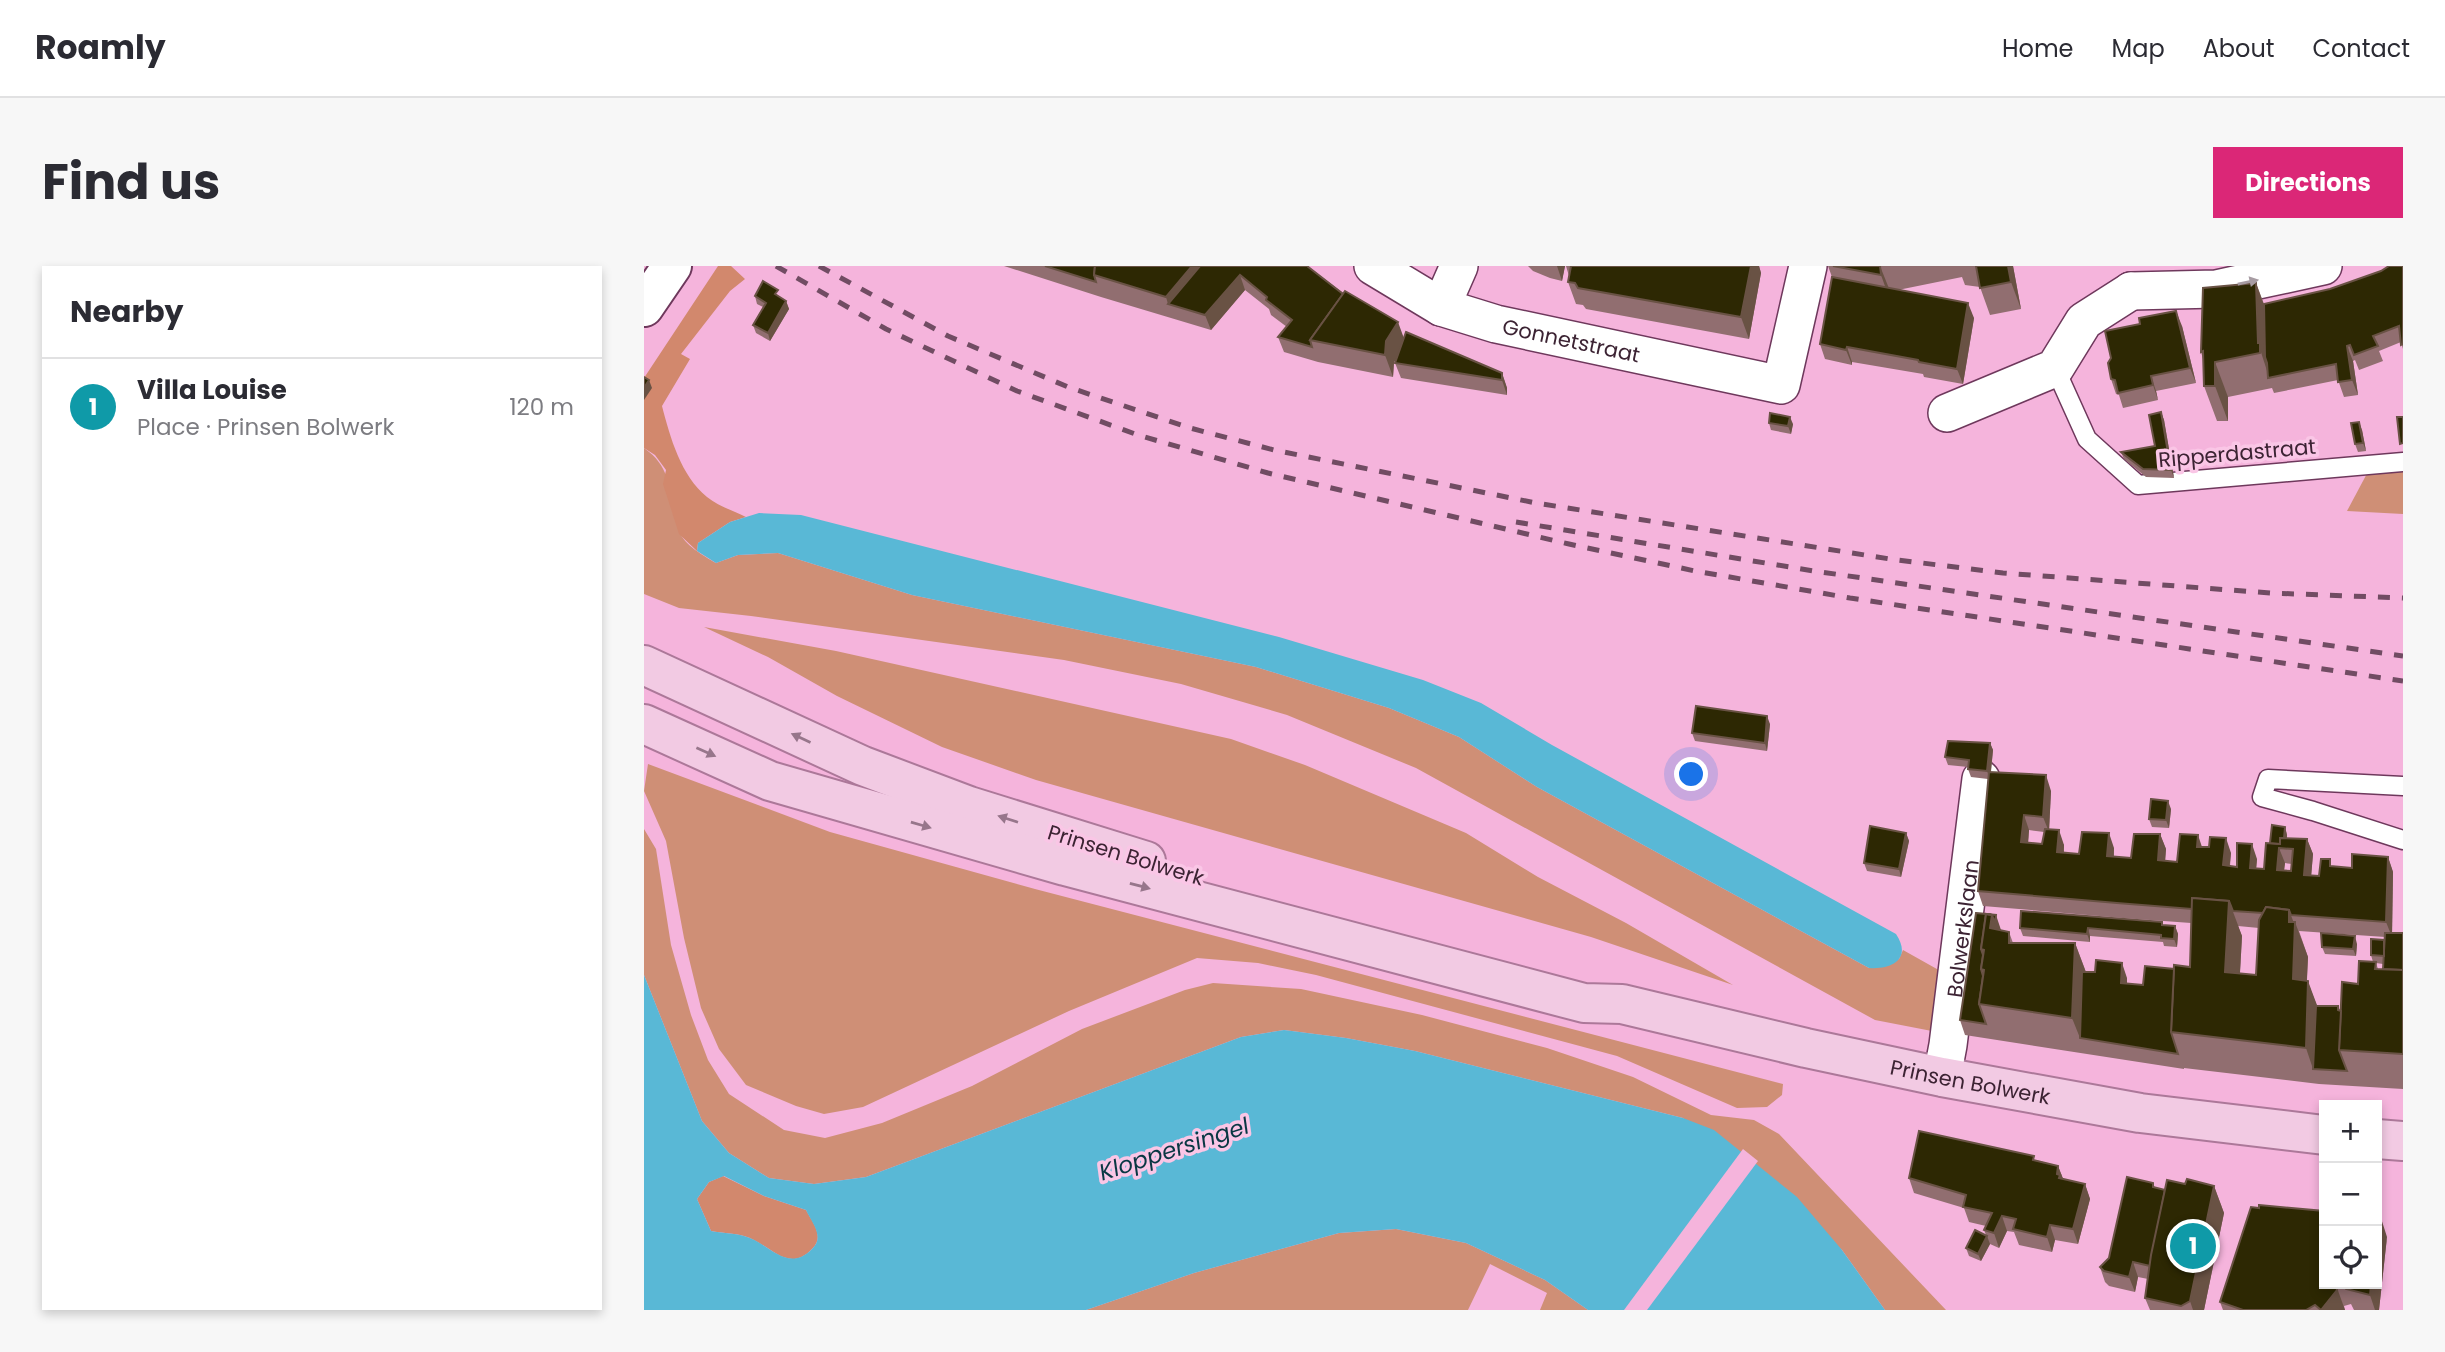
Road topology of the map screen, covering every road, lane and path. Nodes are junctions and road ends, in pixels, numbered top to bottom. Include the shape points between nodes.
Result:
1 (672, 266) edge
2 (1373, 266) edge
3 (1459, 266) edge
4 (1808, 266) edge
5 (2323, 266) edge
6 (2131, 278) edge
7 (644, 307) edge
8 (1441, 307) junction
9 (2055, 368) junction
10 (1947, 413) dead end
11 (2403, 462) edge
12 (644, 665) edge
13 (644, 724) edge
14 (1981, 779) edge
15 (2403, 786) edge
16 (2403, 840) edge
17 (1622, 1004) junction
18 (1942, 1077) junction
19 (2319, 1134) edge
20 (2382, 1139) edge
21 (2403, 1141) edge

1 - 7 street
2 - 8 street, Gonnetstraat
3 - 8 street
4 - 8 street, Gonnetstraat via 1781,385 1496,324
6 -> 5 street via 2216,289
6 - 9 street via 2084,321
9 - 10 street
9 - 11 lane, Ripperdastraat via 2087,439 2138,485
17 -> 12 main road, Prinsen Bolwerk via 1588,983 1261,895 969,806 863,766
13 -> 17 main road, Prinsen Bolwerk via 770,781 1065,866 1584,1003
14 - 18 street, Bolwerkslaan
15 - 16 lane via 2268,779 2262,797
17 - 18 main road, Prinsen Bolwerk
18 - 19 main road, Prinsen Bolwerk via 2140,1113
20 - 21 main road

